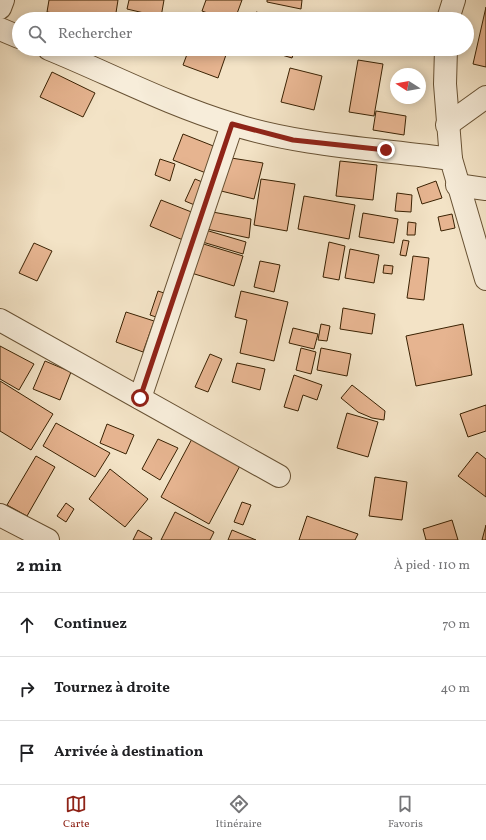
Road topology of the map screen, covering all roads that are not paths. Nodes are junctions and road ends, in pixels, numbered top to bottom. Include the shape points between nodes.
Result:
1 (2, 0) edge
2 (454, 0) edge
3 (0, 8) edge
4 (450, 12) edge
5 (0, 29) edge
6 (12, 34) edge
7 (65, 56) edge
8 (446, 56) edge
9 (486, 97) edge
10 (232, 124) junction
11 (447, 124) junction
12 (451, 159) junction
13 (457, 184) junction
14 (486, 189) edge
15 (486, 280) edge
16 (0, 320) edge
17 (140, 398) junction
18 (279, 476) dead end
19 (0, 515) edge
20 (48, 540) edge

1 - 3 street
2 - 4 street
5 - 6 street
7 - 10 street via 170,102
8 - 11 street
9 - 11 street
10 - 12 street via 293,140
10 - 17 street
11 - 12 street
12 - 13 street
13 - 14 street
13 - 15 street
16 - 17 street
17 - 18 street
19 - 20 street

